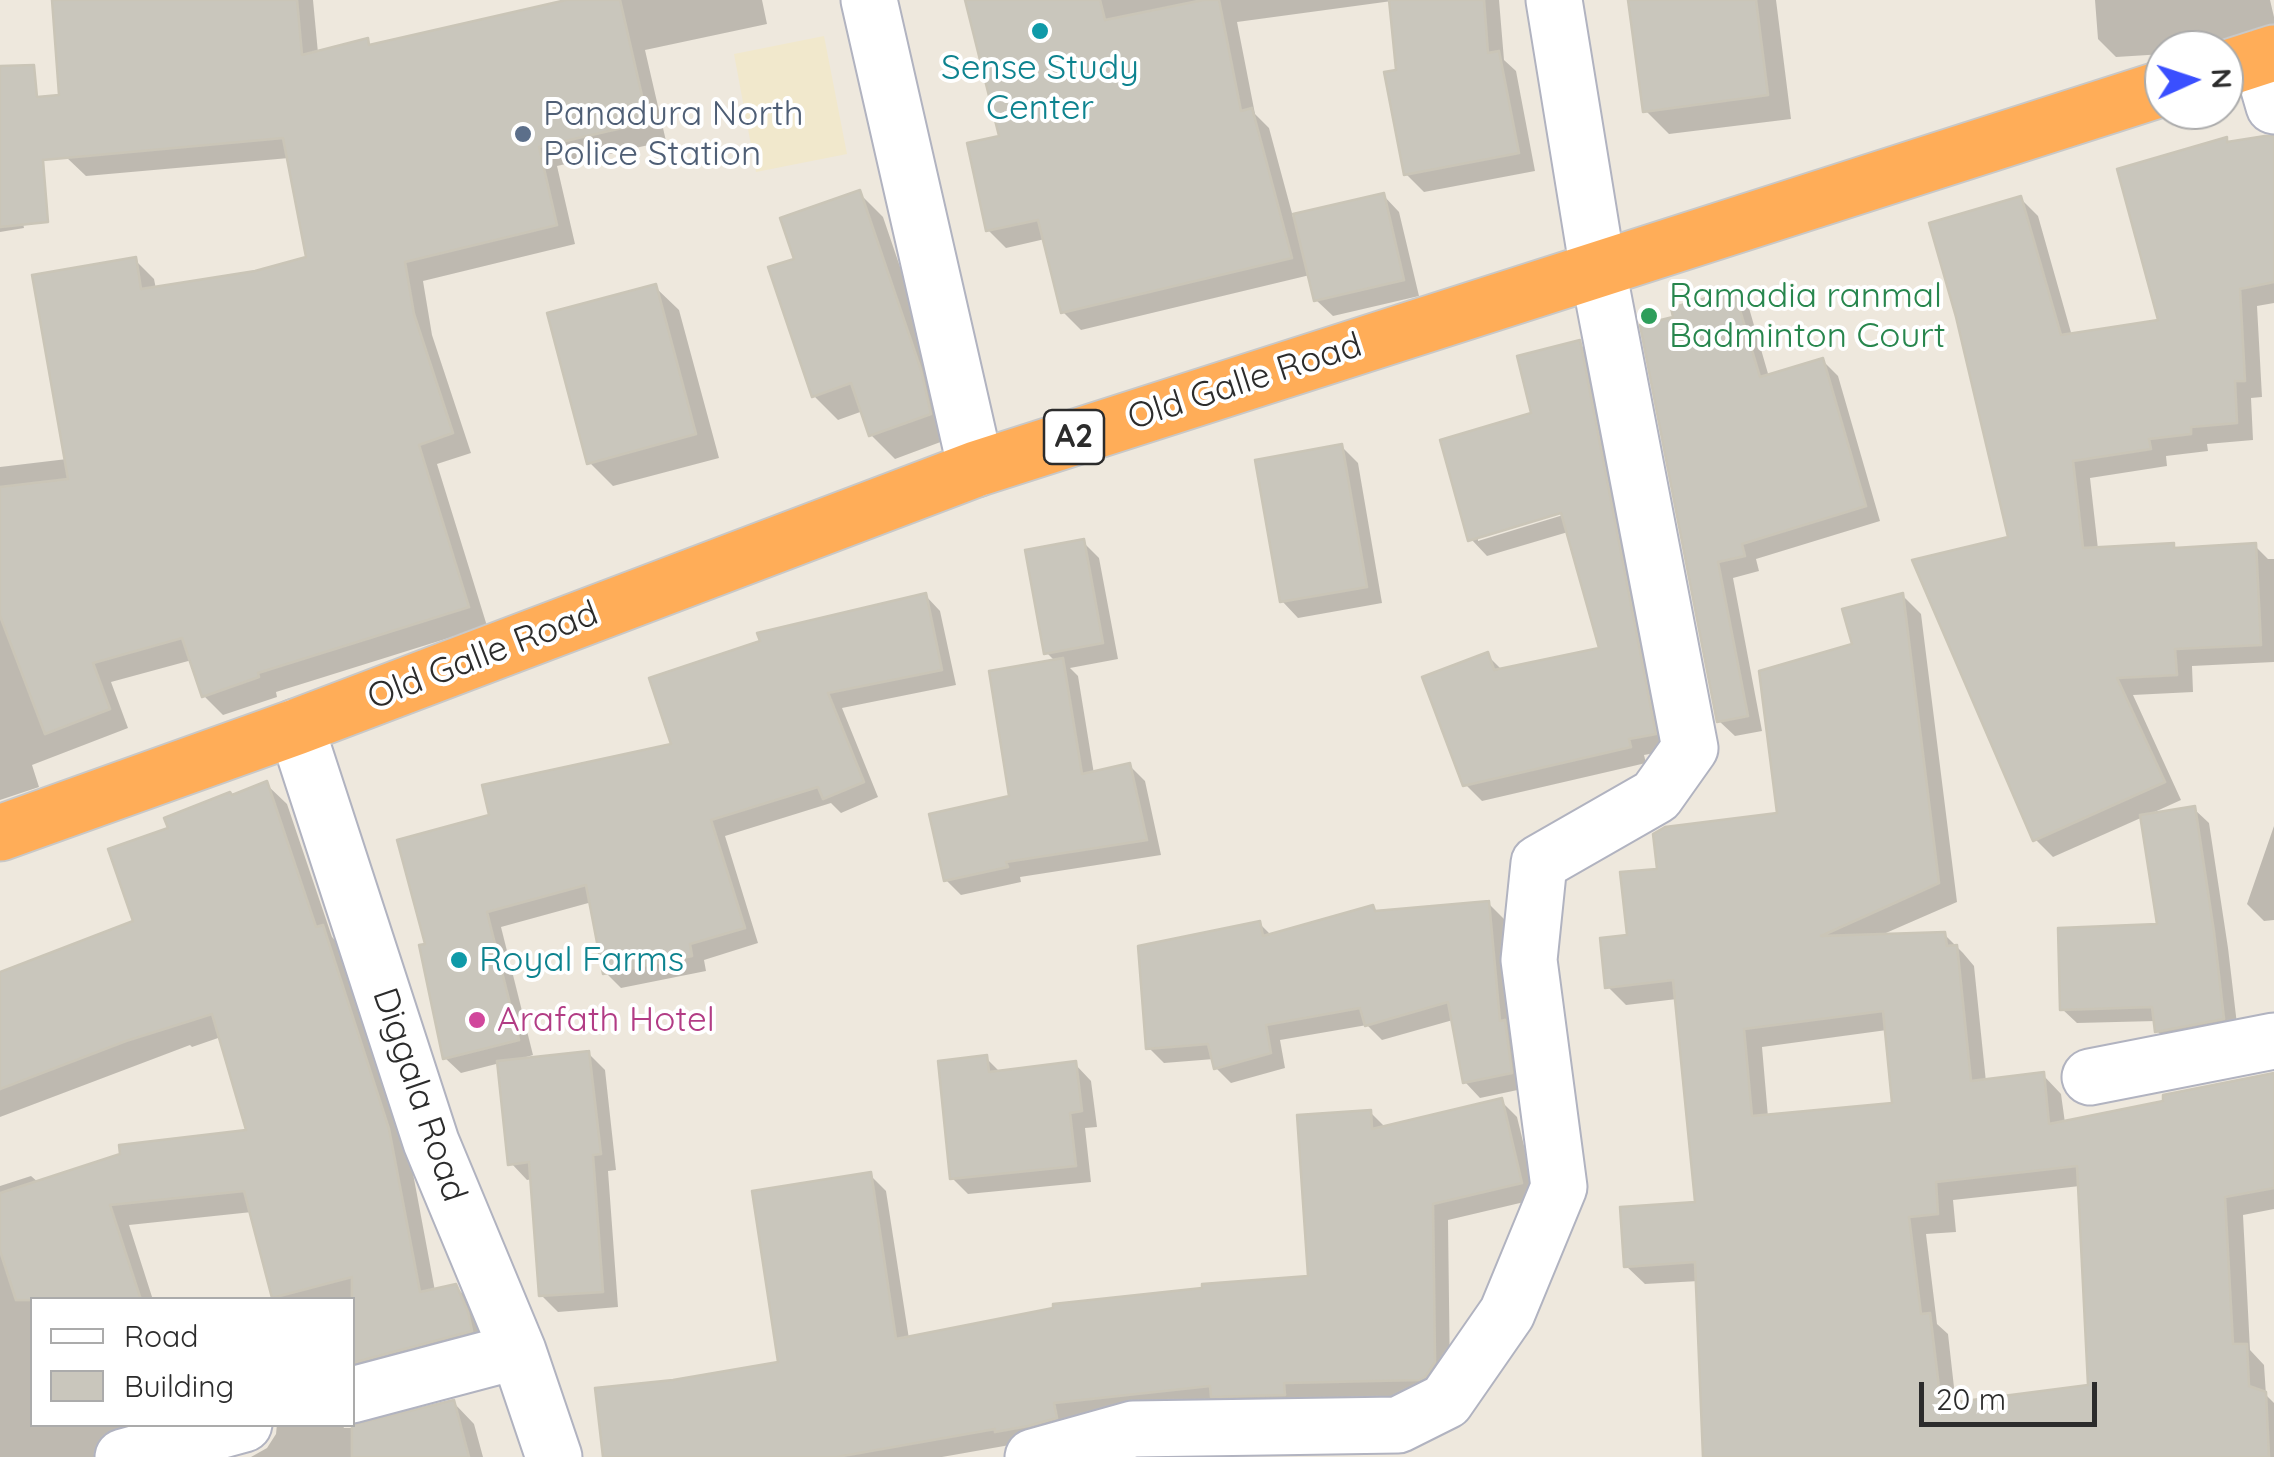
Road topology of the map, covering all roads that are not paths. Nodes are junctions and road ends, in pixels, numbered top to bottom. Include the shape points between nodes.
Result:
1 (869, 0) edge
2 (1554, 0) edge
3 (2144, 94) edge
4 (1598, 270) junction
5 (976, 468) junction
6 (296, 728) junction
7 (0, 834) edge
8 (2274, 1041) edge
9 (2090, 1077) dead end
10 (518, 1351) junction
11 (355, 1395) edge
12 (233, 1427) edge
13 (1397, 1441) edge
14 (123, 1457) edge
15 (554, 1457) edge
16 (1033, 1457) edge

1 - 5 street
2 - 4 street
3 - 4 highway, Old Galle Road / A2
4 - 5 highway, Old Galle Road / A2
4 - 13 street via 1690,748 1656,796 1539,863 1528,960 1559,1187 1507,1313 1446,1401
5 - 6 highway, Old Galle Road / A2
6 - 7 highway, Old Galle Road / A2
6 - 10 street, Diggala Road via 431,1142
8 - 9 street
10 - 11 street
10 - 15 street, Diggala Road
12 - 14 street
13 - 16 street via 1133,1430

